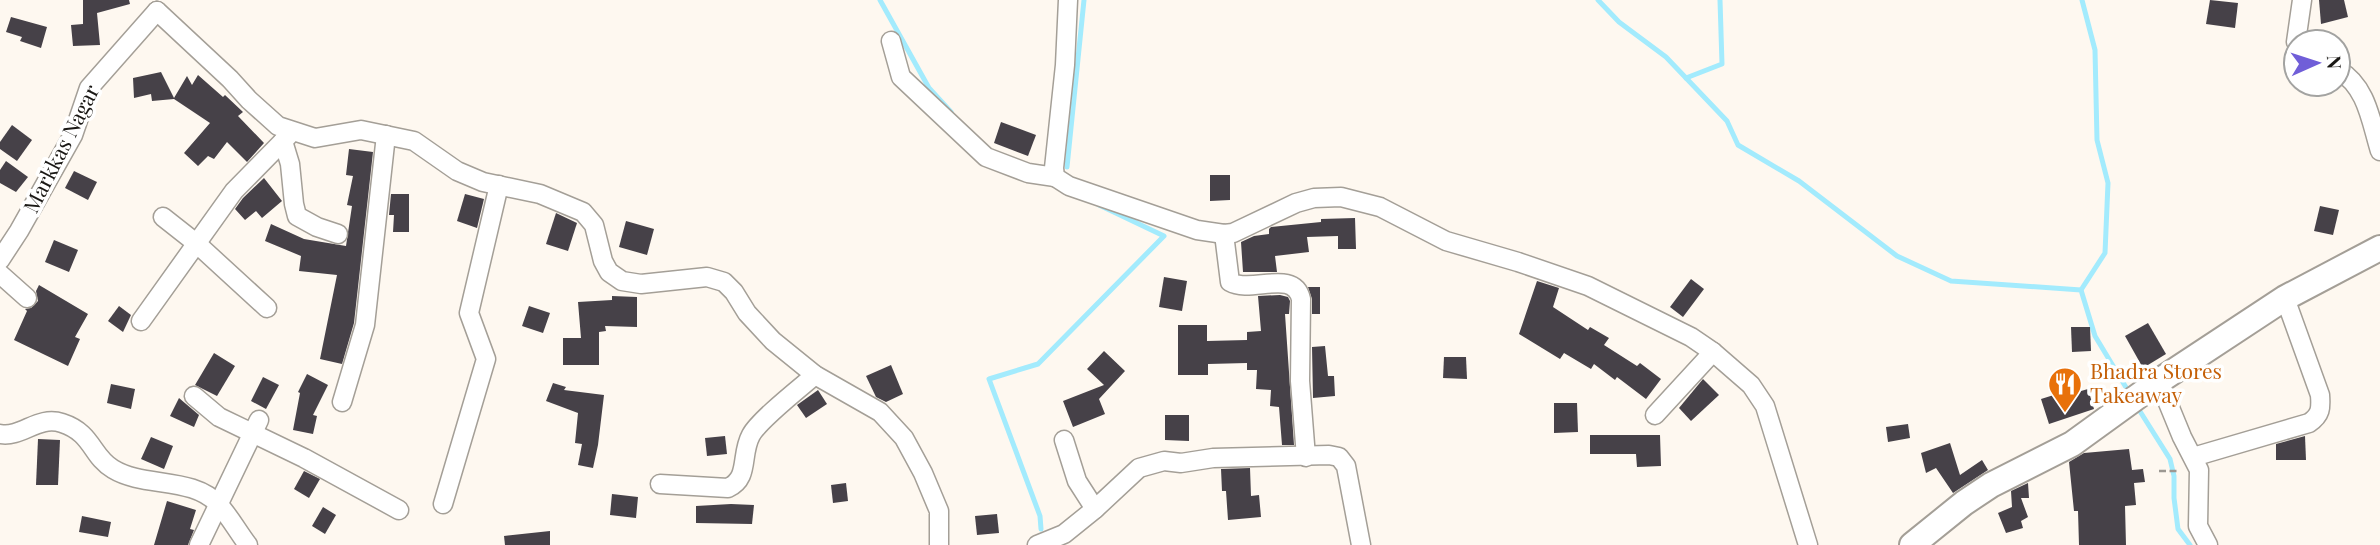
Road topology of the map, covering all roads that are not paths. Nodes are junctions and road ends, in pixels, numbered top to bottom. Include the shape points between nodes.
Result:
1 (1068, 0) edge
2 (2302, 0) edge
3 (158, 5) edge
4 (2298, 28) edge
5 (891, 41) dead end
6 (2352, 78) edge
7 (386, 135) junction
8 (287, 136) junction
9 (2380, 151) edge
10 (1055, 177) junction
11 (499, 185) junction
12 (163, 217) dead end
13 (338, 234) dead end
14 (1224, 234) junction
15 (196, 243) junction
16 (2380, 248) edge
17 (0, 260) edge
18 (0, 274) edge
19 (27, 298) dead end
20 (2285, 298) junction
21 (267, 309) dead end
22 (141, 321) dead end
23 (1713, 352) junction
24 (815, 375) junction
25 (2151, 388) junction
26 (194, 396) dead end
27 (342, 402) dead end
28 (1655, 415) dead end
29 (256, 427) junction
30 (0, 434) edge
31 (1064, 440) dead end
32 (1306, 457) junction
33 (2187, 464) junction
34 (660, 484) dead end
35 (218, 504) junction
36 (443, 504) dead end
37 (1095, 509) junction
38 (399, 510) dead end
39 (199, 545) edge
40 (248, 545) edge
41 (939, 545) edge
42 (1037, 545) edge
43 (1362, 545) edge
44 (1808, 545) edge
45 (1912, 545) edge
46 (2208, 545) edge

1 - 10 street
2 - 4 street
3 - 8 street via 195,48
3 - 17 street, Markkas Nagar via 89,88 73,135
5 - 10 street via 901,78 986,158
6 - 9 street via 2361,91
7 - 8 street via 361,130 315,138
7 - 11 street via 414,141 457,171
7 - 27 street via 365,325
8 - 13 street via 297,215
8 - 15 street via 234,191
10 - 14 street via 1069,186 1197,230
11 - 24 street via 540,194 583,212 594,225 609,272 622,281 641,284 706,277 724,282 773,341
11 - 36 street via 469,313 486,359
12 - 15 street
14 - 23 street via 1314,198 1341,197 1380,207 1446,241 1588,286 1660,320
14 - 32 street via 1230,282 1241,286 1286,283 1299,289
15 - 21 street
15 - 22 street
16 - 20 main road
18 - 19 street
20 - 25 main road
20 - 33 street via 2320,395 2318,417
23 - 28 street
23 - 44 street via 1751,385 1765,406
24 - 34 street via 751,435 738,484 728,488
24 - 41 street via 880,412 904,438 939,512
25 - 33 street
25 - 45 main road via 2072,444 1973,497
26 - 29 street via 219,417
29 - 35 street
29 - 38 street
30 - 35 street via 13,434 50,420 62,422 87,437 111,468 195,491
31 - 37 street via 1077,481
32 - 37 street via 1164,461 1139,468
32 - 43 street via 1339,457 1346,466
33 - 46 street via 2199,470 2198,526
35 - 39 street
35 - 40 street
37 - 42 street via 1064,534

